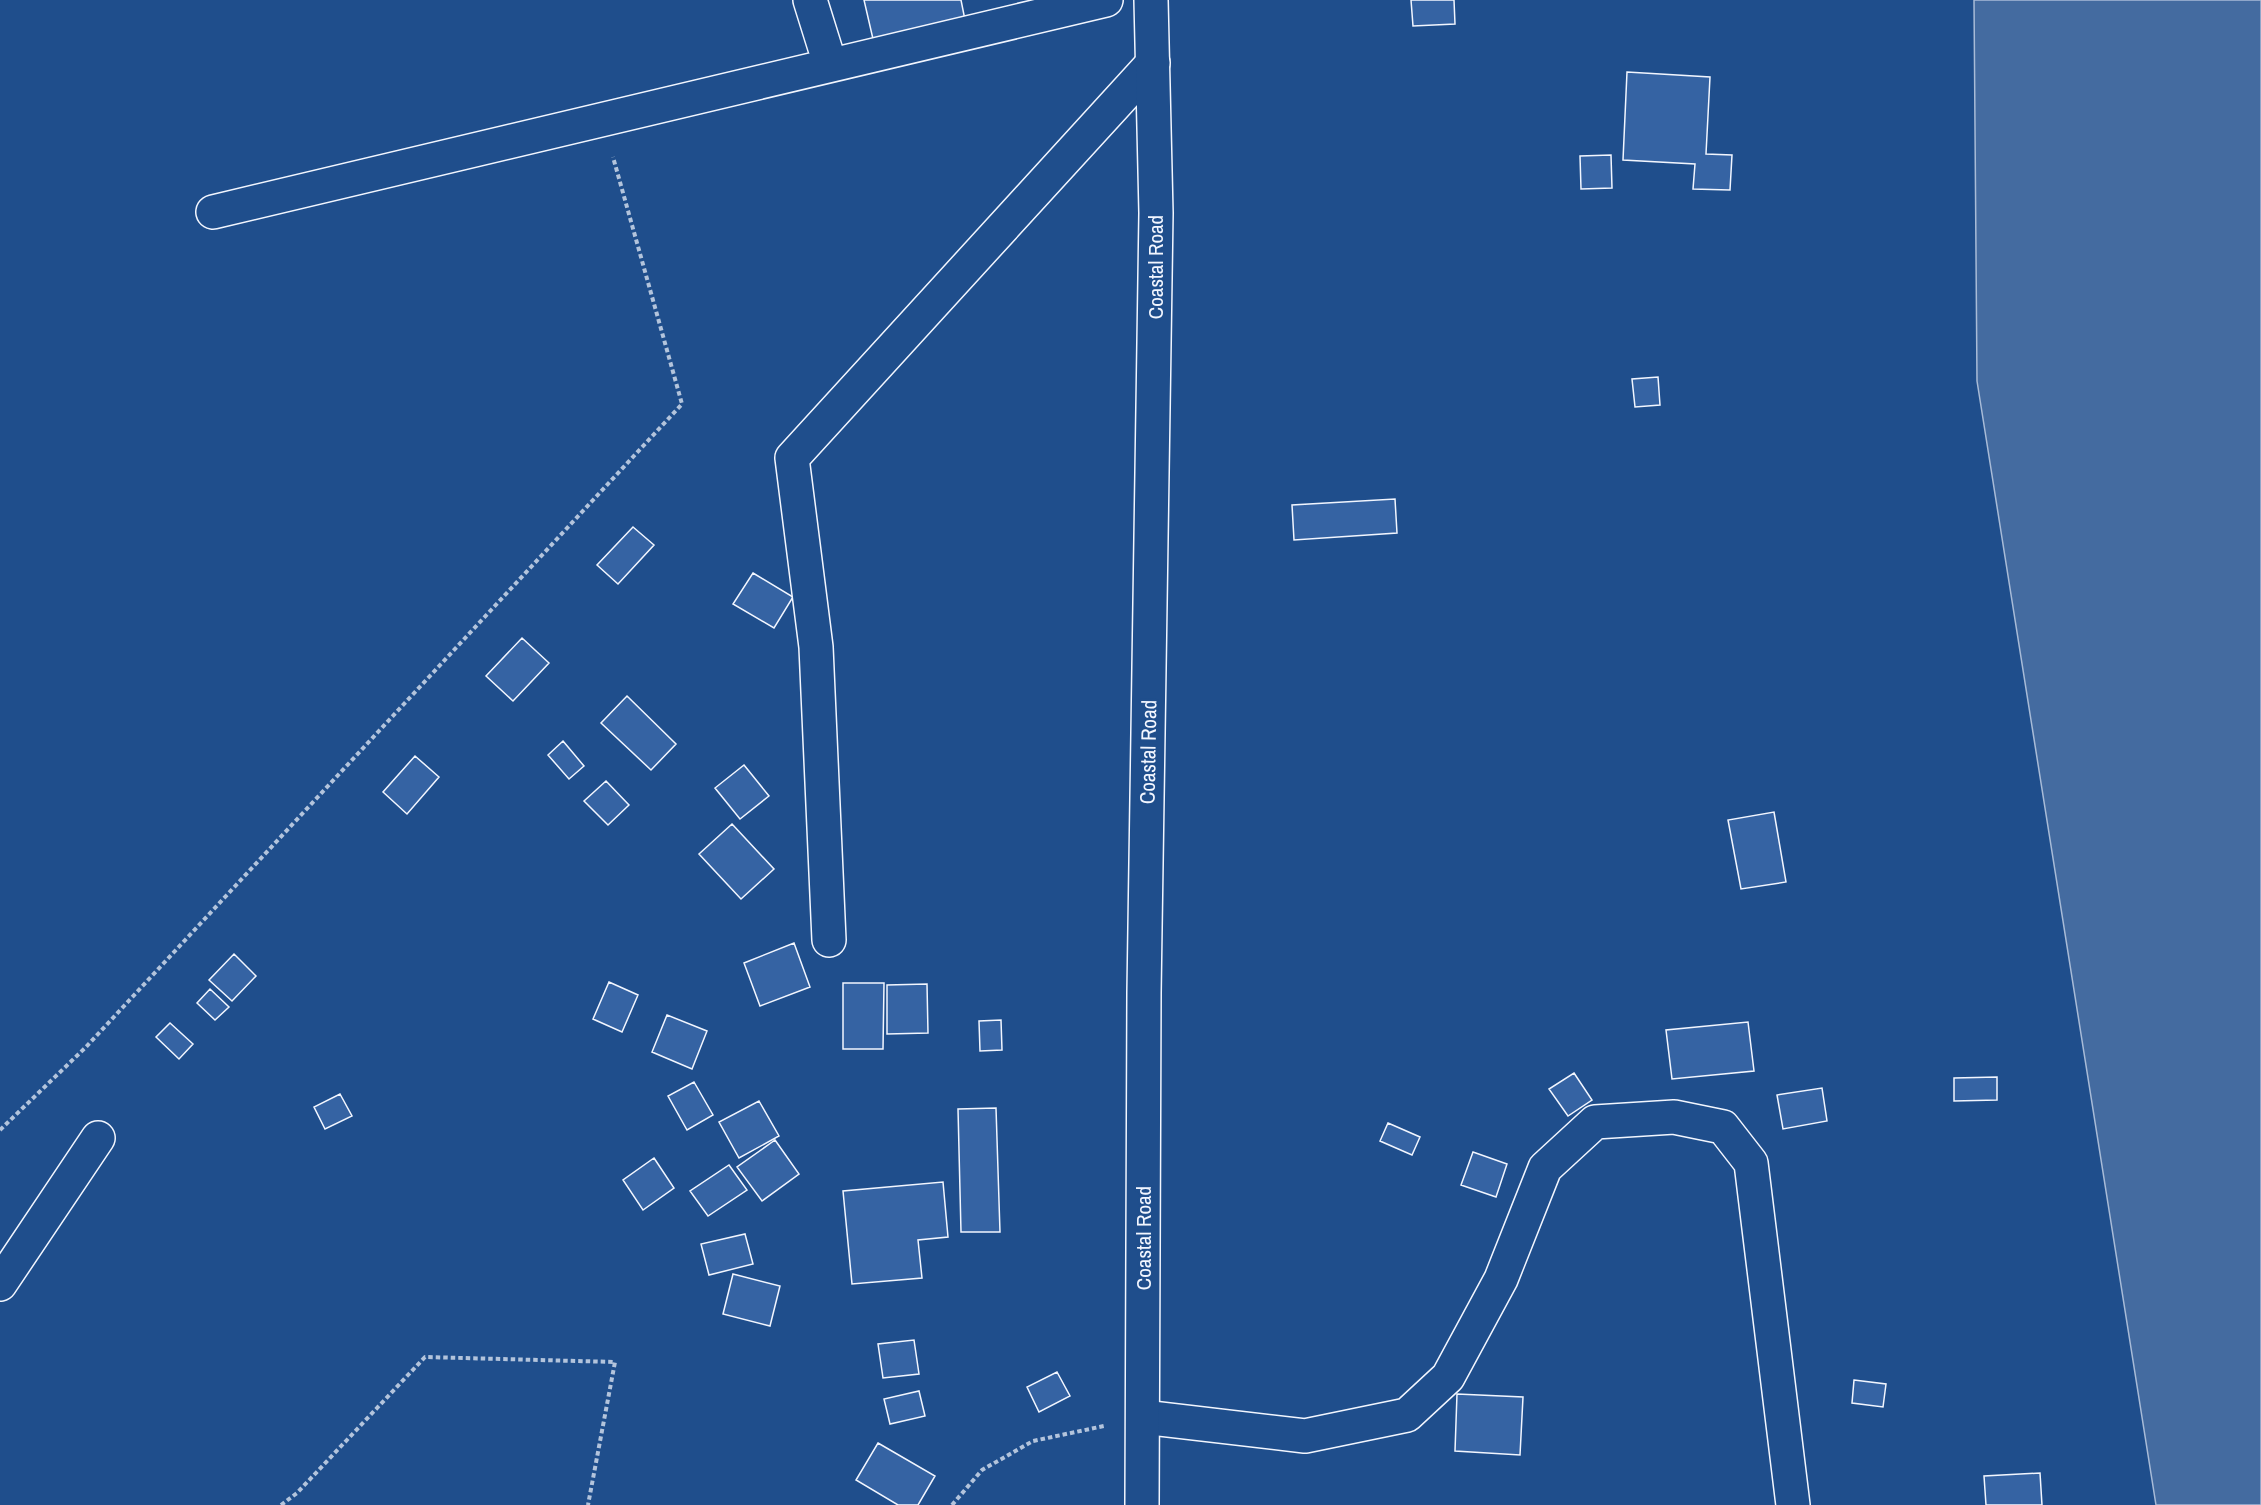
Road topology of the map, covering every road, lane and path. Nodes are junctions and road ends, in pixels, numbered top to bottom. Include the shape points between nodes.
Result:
1 (810, 0) edge
2 (1106, 0) edge
3 (1151, 0) edge
4 (1153, 63) junction
5 (830, 64) junction
6 (603, 122) junction
7 (213, 212) dead end
8 (829, 940) dead end
9 (0, 1130) edge
10 (98, 1138) dead end
11 (0, 1284) edge
12 (1143, 1417) junction
13 (281, 1505) edge
14 (588, 1505) edge
15 (952, 1505) edge
16 (1142, 1505) edge
17 (1793, 1505) edge

1 - 5 street
2 - 5 street
3 - 4 street, Coastal Road
4 - 8 street via 792,458 816,647
4 - 12 street, Coastal Road via 1155,356 1144,1005
5 - 6 street
6 - 7 street
6 - 9 path via 682,404 86,1047
10 - 11 street
12 - 15 path via 1034,1441 982,1470
12 - 16 street, Coastal Road
12 - 17 street via 1305,1436 1407,1415 1448,1377 1501,1279 1545,1168 1595,1122 1674,1116 1723,1127 1751,1163
13 - 14 path via 425,1357 615,1362

